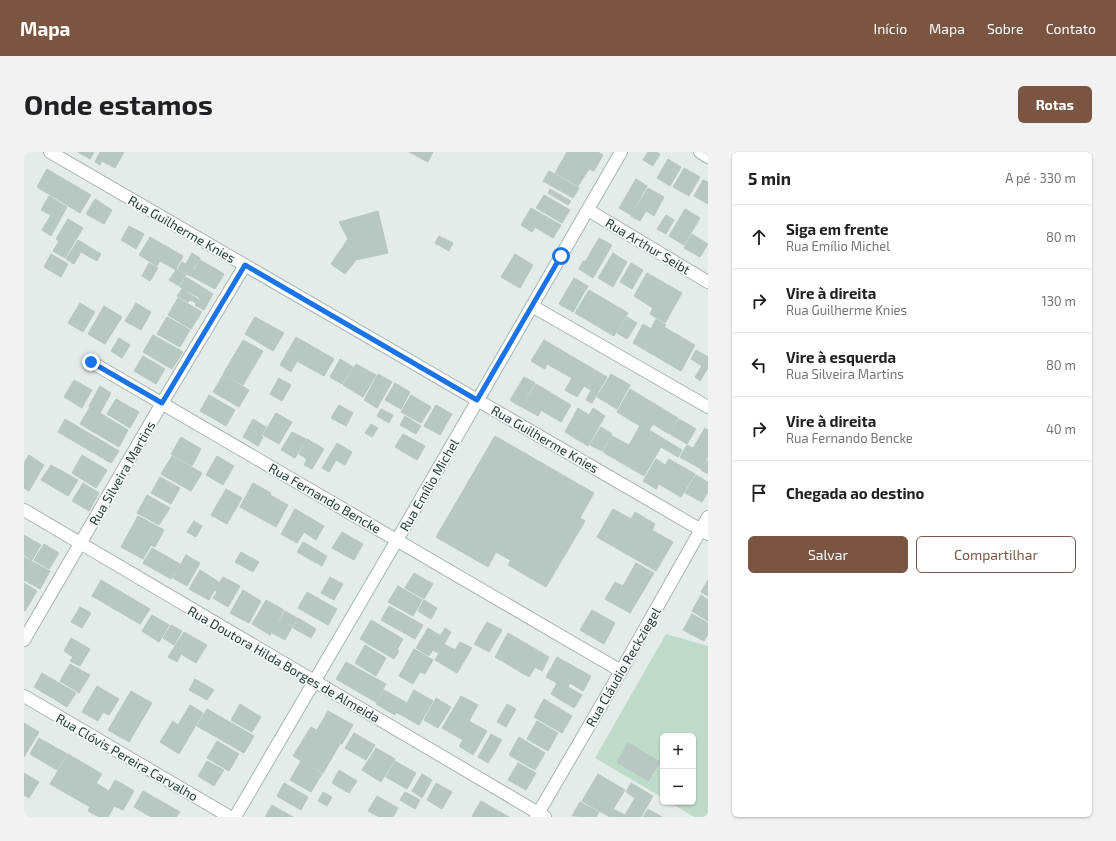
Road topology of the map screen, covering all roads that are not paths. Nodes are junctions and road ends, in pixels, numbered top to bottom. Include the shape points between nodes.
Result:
1 (50, 152) edge
2 (621, 152) edge
3 (700, 152) edge
4 (708, 157) edge
5 (588, 210) junction
6 (245, 265) junction
7 (708, 282) edge
8 (532, 306) junction
9 (91, 362) dead end
10 (477, 400) junction
11 (162, 403) junction
12 (708, 407) edge
13 (24, 510) edge
14 (708, 517) edge
15 (704, 532) edge
16 (397, 540) junction
17 (80, 543) junction
18 (24, 640) edge
19 (621, 671) junction
20 (314, 681) junction
21 (24, 696) edge
22 (540, 816) edge
23 (230, 817) edge
24 (235, 817) edge

1 - 6 street, Rua Guilherme Knies
2 - 5 street, Rua Emílio Michel
3 - 4 street
5 - 7 street, Rua Arthur Seibt
5 - 8 street, Rua Emílio Michel
6 - 10 street, Rua Guilherme Knies
6 - 11 street, Rua Silveira Martins
8 - 10 street, Rua Emílio Michel
8 - 12 street
9 - 11 street, Rua Fernando Bencke
10 - 15 street, Rua Guilherme Knies
10 - 16 street, Rua Emílio Michel
11 - 16 street, Rua Fernando Bencke
11 - 17 street, Rua Silveira Martins
13 - 17 street, Rua Doutora Hilda Borges de Almeida
14 - 15 street, Rua Cláudio Reckziegel
15 - 19 street, Rua Cláudio Reckziegel
16 - 19 street, Rua Fernando Bencke
16 - 20 street, Rua Emílio Michel
17 - 18 street, Rua Silveira Martins
17 - 20 street, Rua Doutora Hilda Borges de Almeida
19 - 22 street, Rua Cláudio Reckziegel
20 - 22 street, Rua Doutora Hilda Borges de Almeida
20 - 24 street, Rua Emílio Michel
21 - 23 street, Rua Clóvis Pereira Carvalho

